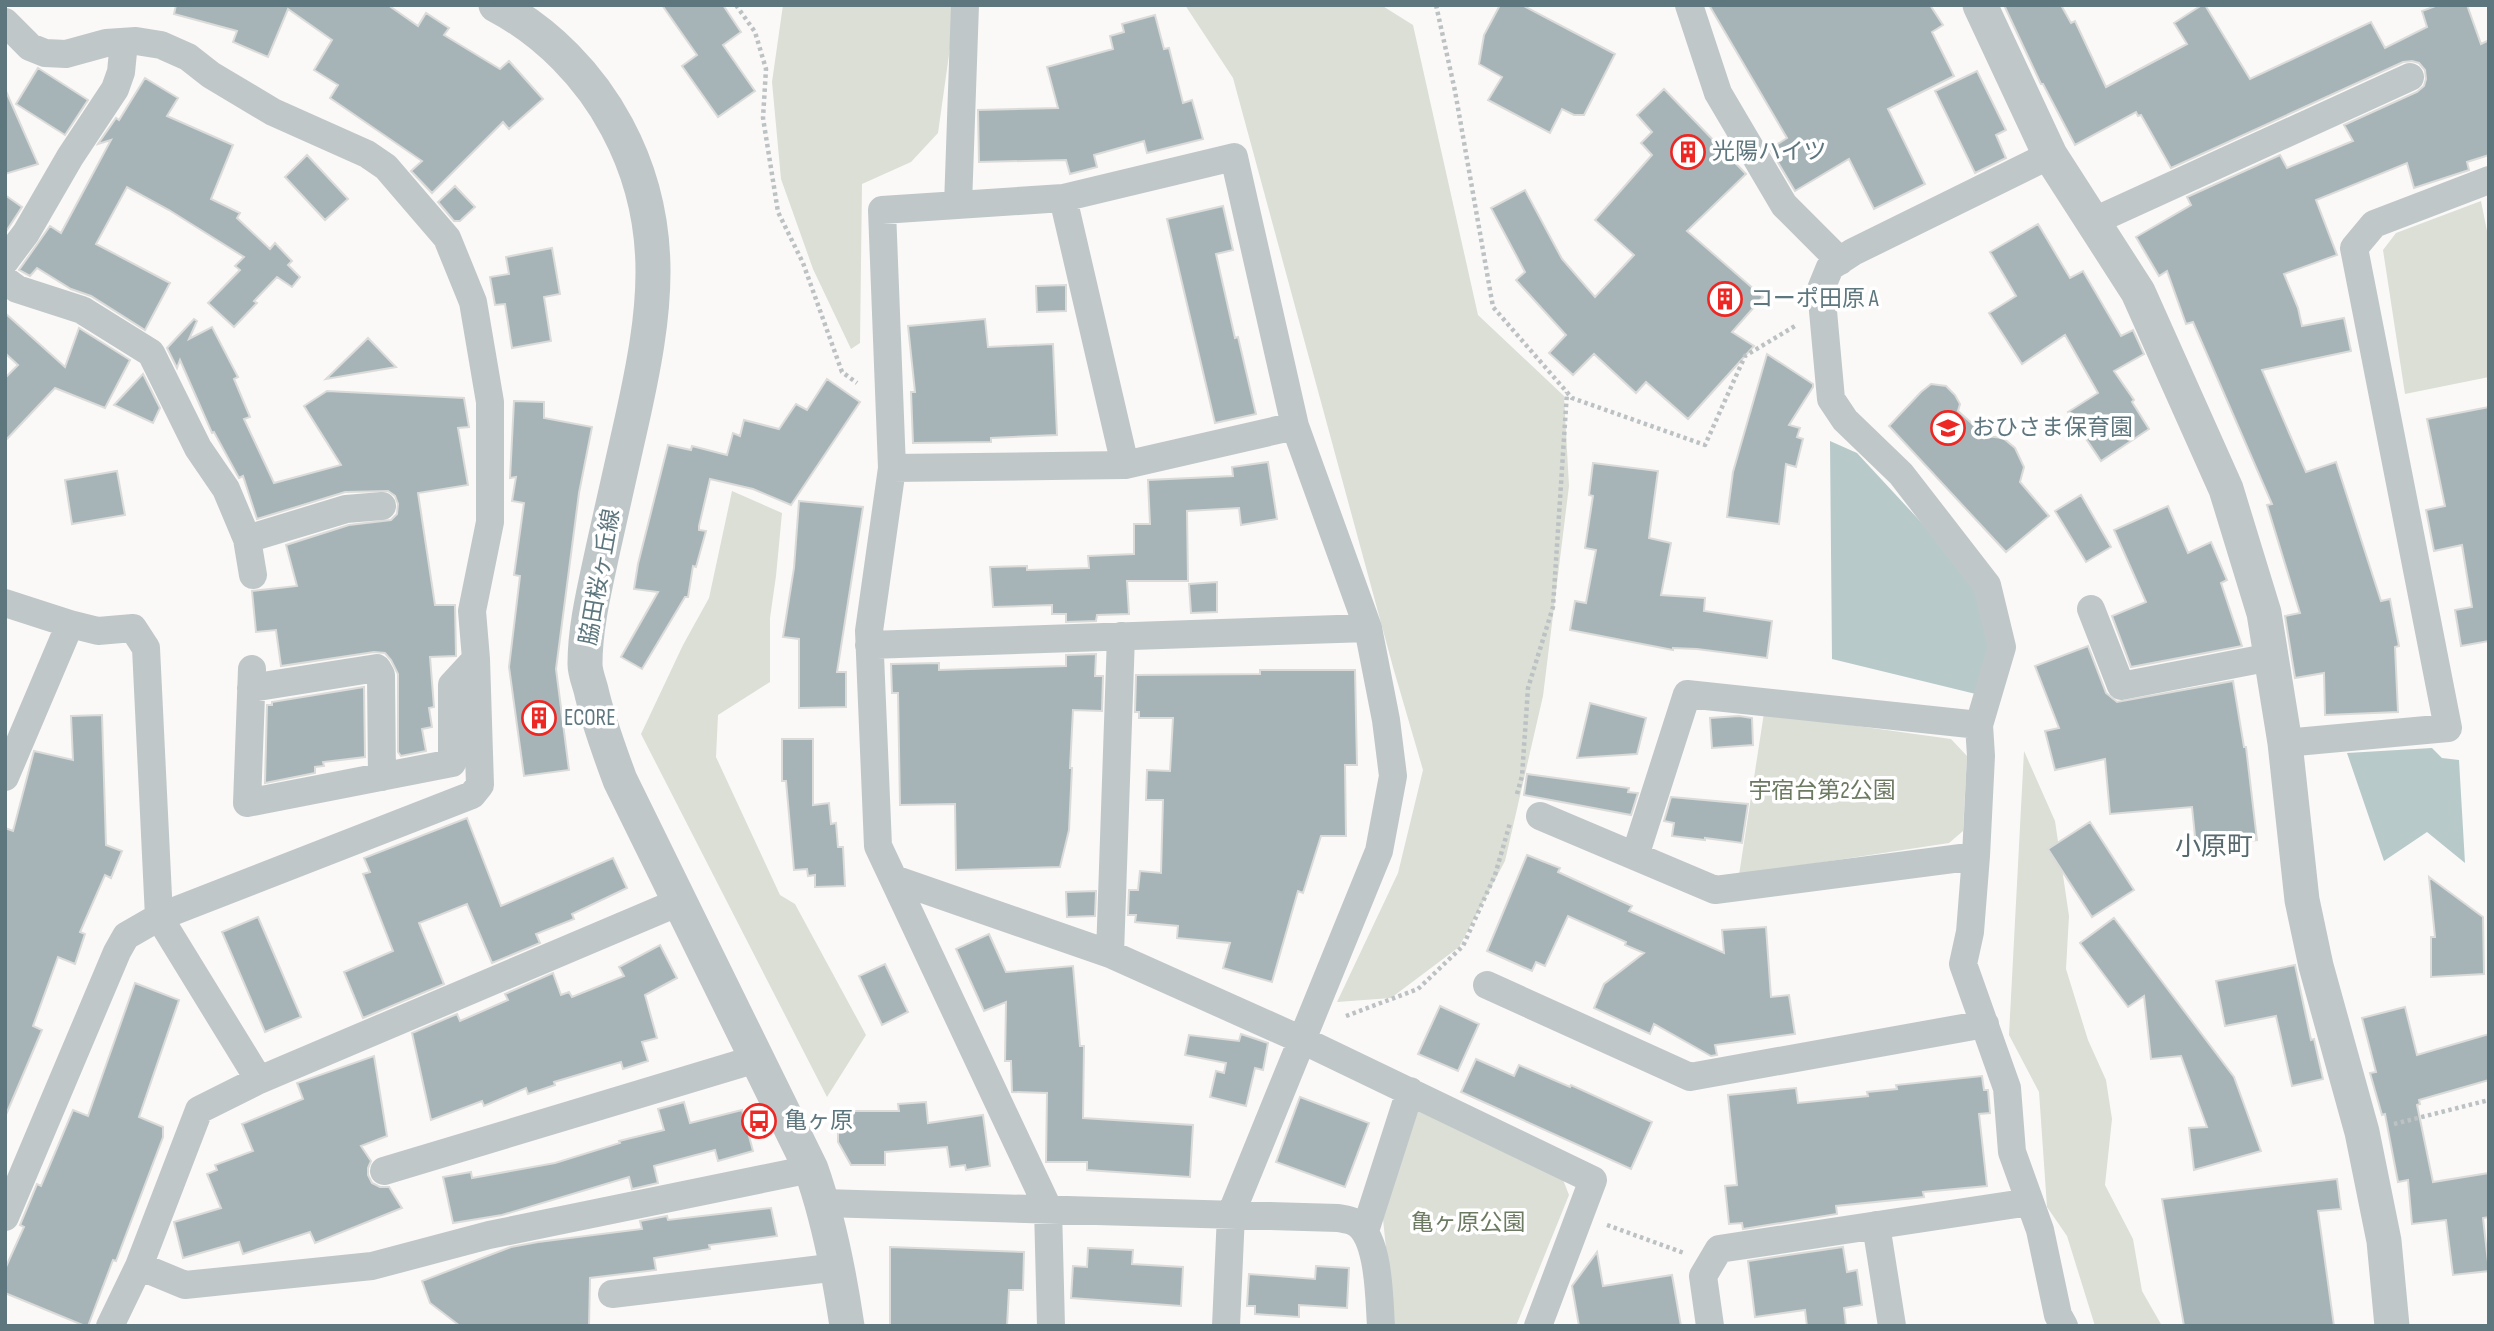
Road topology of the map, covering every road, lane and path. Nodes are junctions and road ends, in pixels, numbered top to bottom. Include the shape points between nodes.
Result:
1 (496, 5) edge
2 (736, 5) edge
3 (965, 5) edge
4 (1436, 5) edge
5 (1689, 5) edge
6 (1980, 5) edge
7 (5, 22) edge
8 (124, 42) junction
9 (2410, 77) dead end
10 (2050, 155) junction
11 (2489, 180) edge
12 (1063, 198) junction
13 (958, 205) junction
14 (2092, 222) junction
15 (5, 261) edge
16 (1840, 261) junction
17 (5, 279) edge
18 (1823, 309) junction
19 (1567, 393) junction
20 (890, 405) junction
21 (1295, 426) junction
22 (1125, 465) junction
23 (892, 468) junction
24 (382, 506) dead end
25 (247, 539) junction
26 (253, 575) dead end
27 (5, 603) edge
28 (2091, 609) dead end
29 (69, 624) junction
30 (1368, 628) junction
31 (1121, 636) junction
32 (870, 645) junction
33 (2271, 657) junction
34 (476, 659) junction
35 (1979, 725) junction
36 (2285, 743) junction
37 (382, 776) junction
38 (5, 777) edge
39 (1516, 801) dead end
40 (1526, 814) joint
41 (1635, 856) junction
42 (1976, 856) junction
43 (894, 879) junction
44 (679, 902) junction
45 (159, 917) junction
46 (1110, 954) junction
47 (1487, 985) dead end
48 (1985, 1024) junction
49 (1304, 1035) junction
50 (756, 1059) junction
51 (259, 1080) junction
52 (1410, 1091) junction
53 (2489, 1100) edge
54 (2362, 1132) junction
55 (811, 1169) junction
56 (384, 1171) dead end
57 (2030, 1202) junction
58 (823, 1203) junction
59 (1048, 1208) junction
60 (1231, 1214) junction
61 (1580, 1215) junction
62 (5, 1217) edge
63 (1876, 1225) junction
64 (1365, 1231) junction
65 (1711, 1263) junction
66 (139, 1266) junction
67 (838, 1266) junction
68 (612, 1294) dead end
69 (110, 1326) edge
70 (847, 1326) edge
71 (1051, 1326) edge
72 (1226, 1326) edge
73 (1381, 1326) edge
74 (1538, 1326) edge
75 (1710, 1326) edge
76 (1892, 1326) edge
77 (2064, 1326) edge
78 (2392, 1326) edge

1 - 44 street, 脇田桜ヶ丘線 via 579,70 608,109 644,190 654,286 648,347 592,604 584,666 620,780
2 - 20 path via 755,32 766,69 763,118 778,212 803,263 842,372
3 - 13 street
4 - 19 path via 1493,307
5 - 16 street via 1718,93 1784,205
6 - 10 street
7 - 8 street via 30,47 45,53 66,54
8 - 15 street via 115,89
8 - 34 street via 162,45 273,112 367,154 386,167 447,238 473,302 491,402 490,522 472,611
9 - 14 street
10 - 14 street
10 - 16 street
11 - 36 street via 2374,224 2354,248 2448,728
12 - 13 street
12 - 21 street via 1234,157
12 - 22 street
13 - 20 street via 882,210
14 - 33 street via 2138,292 2226,489 2264,613
16 - 18 street via 1830,267 1821,289
17 - 25 street via 17,289 82,310 151,353 198,448 226,489
18 - 19 path via 1745,356 1705,445
18 - 35 street via 1830,399 1845,421 1901,474 1987,585 2002,647
19 - 39 path via 1553,607 1528,688
20 - 23 street
21 - 22 street
21 - 30 street
22 - 23 street
23 - 32 street
24 - 25 street via 346,509
25 - 26 street
27 - 29 street
28 - 33 street via 2121,686
29 - 38 street
29 - 45 street via 98,631 133,628 146,648
30 - 31 street
30 - 49 street via 1394,776 1379,851
31 - 32 street
31 - 46 street
32 - 43 street via 878,846
33 - 36 street
34 - 37 street via 452,685 452,763
34 - 45 street via 480,785 472,795
35 - 41 street via 1687,694
35 - 42 street
36 - 54 street via 2302,900
37 - 37 street via 247,803 252,679 377,668 381,675
40 - 41 street
40 - 49 path via 1463,946 1418,989
41 - 42 street via 1715,890
42 - 48 street via 1964,964
43 - 46 street
43 - 59 street
44 - 50 street, 脇田桜ヶ丘線
44 - 51 street
45 - 51 street
45 - 62 street via 126,936 117,952
46 - 49 street
47 - 48 street via 1690,1077
48 - 57 street via 2007,1088 2012,1152
49 - 52 street
49 - 60 street
50 - 55 street, 脇田桜ヶ丘線
50 - 56 street
51 - 66 street via 199,1111
52 - 61 street via 1593,1180
52 - 64 street
53 - 54 path
54 - 78 street via 2384,1241
55 - 58 street, 脇田桜ヶ丘線
55 - 66 street via 489,1235 372,1266 185,1285
57 - 63 street
57 - 77 street
58 - 59 street
58 - 67 street, 脇田桜ヶ丘線
59 - 60 street
59 - 71 street
60 - 64 street via 1338,1218 1355,1222
60 - 72 street
61 - 65 path
61 - 74 street
63 - 65 street via 1719,1249
63 - 76 street
64 - 73 street via 1373,1249
65 - 75 street via 1703,1276
66 - 69 street
67 - 68 street
67 - 70 street, 脇田桜ヶ丘線

